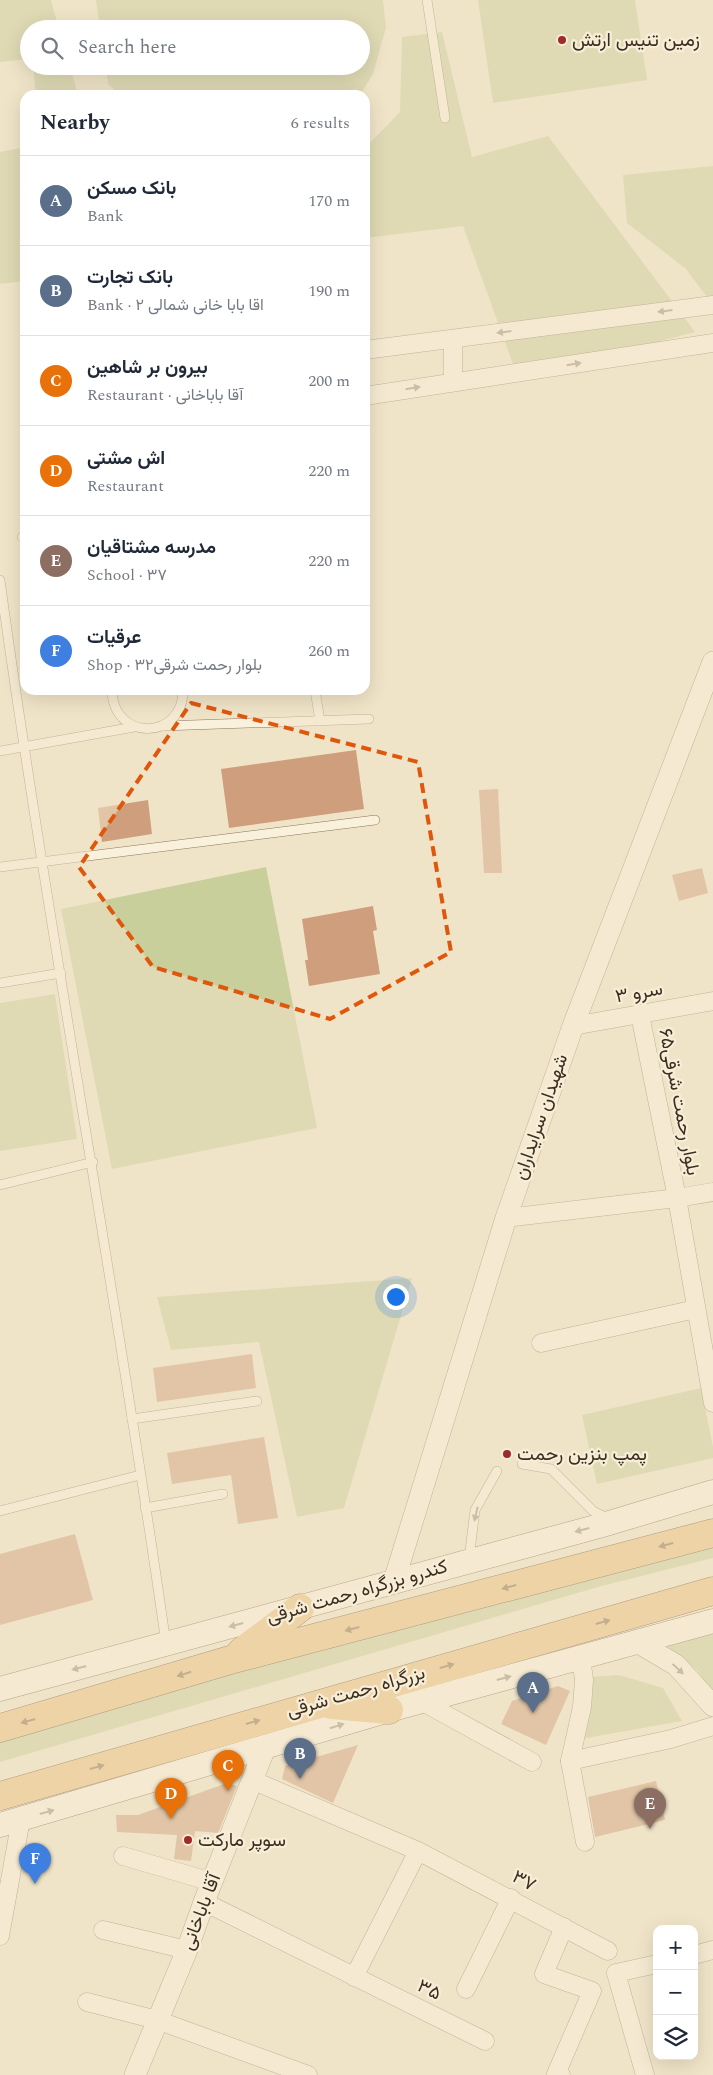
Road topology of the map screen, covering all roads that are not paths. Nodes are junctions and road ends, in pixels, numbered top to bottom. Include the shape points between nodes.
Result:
1 (428, 0) edge
2 (445, 118) dead end
3 (713, 305) edge
4 (453, 338) junction
5 (713, 343) edge
6 (370, 349) edge
7 (453, 382) junction
8 (370, 395) edge
9 (0, 580) edge
10 (713, 662) edge
11 (113, 695) edge
12 (182, 695) edge
13 (316, 695) edge
14 (369, 719) dead end
15 (320, 721) junction
16 (162, 726) junction
17 (134, 727) junction
18 (25, 747) junction
19 (0, 751) edge
20 (375, 820) dead end
21 (42, 860) junction
22 (0, 867) edge
23 (61, 973) junction
24 (0, 983) edge
25 (713, 1001) edge
26 (640, 1015) junction
27 (572, 1026) junction
28 (93, 1162) junction
29 (0, 1185) edge
30 (713, 1192) edge
31 (677, 1198) junction
32 (506, 1218) junction
33 (696, 1309) junction
34 (541, 1343) dead end
35 (711, 1383) edge
36 (257, 1401) dead end
37 (713, 1403) edge
38 (132, 1419) junction
39 (522, 1464) dead end
40 (497, 1471) dead end
41 (140, 1474) junction
42 (713, 1492) edge
43 (223, 1494) dead end
44 (145, 1508) junction
45 (0, 1511) edge
46 (614, 1522) junction
47 (713, 1533) edge
48 (469, 1561) junction
49 (394, 1581) junction
50 (713, 1591) edge
51 (300, 1608) junction
52 (713, 1621) edge
53 (637, 1642) junction
54 (166, 1644) junction
55 (580, 1657) junction
56 (230, 1660) junction
57 (0, 1689) edge
58 (421, 1701) junction
59 (316, 1704) junction
60 (713, 1706) edge
61 (389, 1710) junction
62 (713, 1726) edge
63 (0, 1728) edge
64 (265, 1748) junction
65 (570, 1761) junction
66 (532, 1762) dead end
67 (252, 1780) junction
68 (0, 1796) edge
69 (10, 1822) edge
70 (585, 1842) dead end
71 (418, 1851) junction
72 (124, 1856) dead end
73 (212, 1882) junction
74 (512, 1898) junction
75 (204, 1902) junction
76 (564, 1927) junction
77 (103, 1930) dead end
78 (0, 1936) edge
79 (187, 1950) junction
80 (713, 1950) edge
81 (608, 1951) dead end
82 (698, 1954) edge
83 (653, 1965) edge
84 (354, 1977) junction
85 (466, 1989) dead end
86 (87, 2002) dead end
87 (157, 2020) junction
88 (485, 2041) dead end
89 (301, 2073) edge
90 (135, 2075) edge
91 (560, 2075) edge
92 (645, 2075) edge

1 - 2 lane
3 -> 4 street
4 - 6 street
4 - 7 street
7 -> 5 street
8 -> 7 street
9 - 18 lane
10 - 27 street, شهیدان سرایداران
11 - 17 lane via 114,707
12 - 16 lane via 176,715
13 - 15 lane
14 - 15 lane
15 - 16 lane
16 - 17 lane via 152,729
17 - 18 lane
18 - 19 lane
18 - 21 lane
20 - 21 lane
21 - 22 lane
21 - 23 lane
23 - 24 lane
23 - 28 lane
25 - 26 street, سرو ۳
26 - 27 street, سرو ۳
26 - 31 street, بلوار رحمت شرقی۶۵
27 - 32 street, شهیدان سرایداران
28 - 29 lane
28 - 38 lane
30 - 31 street
31 - 32 street
31 - 33 street, بلوار رحمت شرقی۶۵
32 - 49 street, شهیدان سرایداران
33 - 34 street
33 - 35 street, بلوار رحمت شرقی۶۵
35 - 37 street, بلوار رحمت شرقی۶۵
36 - 38 lane
38 - 41 lane
39 - 46 lane via 551,1469 593,1511
40 -> 48 lane via 475,1510
41 - 44 lane
41 - 45 lane
42 - 46 main road, کندرو بزرگراه رحمت شرقی
43 - 44 lane
44 - 54 lane
46 -> 48 main road, کندرو بزرگراه رحمت شرقی
47 -> 56 highway
48 - 49 main road, کندرو بزرگراه رحمت شرقی
49 - 51 main road, کندرو بزرگراه رحمت شرقی
59 -> 50 highway, بزرگراه رحمت شرقی
51 -> 54 main road, کندرو بزرگراه رحمت شرقی
51 - 56 highway
52 - 53 main road
53 - 55 main road
53 -> 60 street via 676,1666
54 -> 57 main road, کندرو بزرگراه رحمت شرقی
58 -> 55 main road
55 - 65 street via 584,1680 582,1707
56 -> 63 highway
58 - 61 main road
58 - 66 street
59 - 61 highway
68 -> 59 highway, بزرگراه رحمت شرقی
64 -> 61 main road
62 - 65 street via 671,1739
64 - 67 street, آقا باباخانی
69 -> 64 main road
65 - 70 street
67 - 71 street, ۳۷
67 - 73 street, آقا باباخانی
69 - 78 street
71 - 74 street, ۳۷
71 - 84 street
72 - 73 street
73 - 75 street, آقا باباخانی
74 - 76 street, ۳۷
74 - 85 street
75 - 79 street, آقا باباخانی
75 - 84 street, ۳۵
76 - 81 street, ۳۷
76 - 91 street via 544,1974 592,1991 556,2074
77 - 79 street
79 - 87 street, آقا باباخانی
80 - 82 street
83 - 92 street via 616,1974
84 - 88 street, ۳۵
86 - 87 street
87 - 89 street
87 - 90 street, آقا باباخانی

